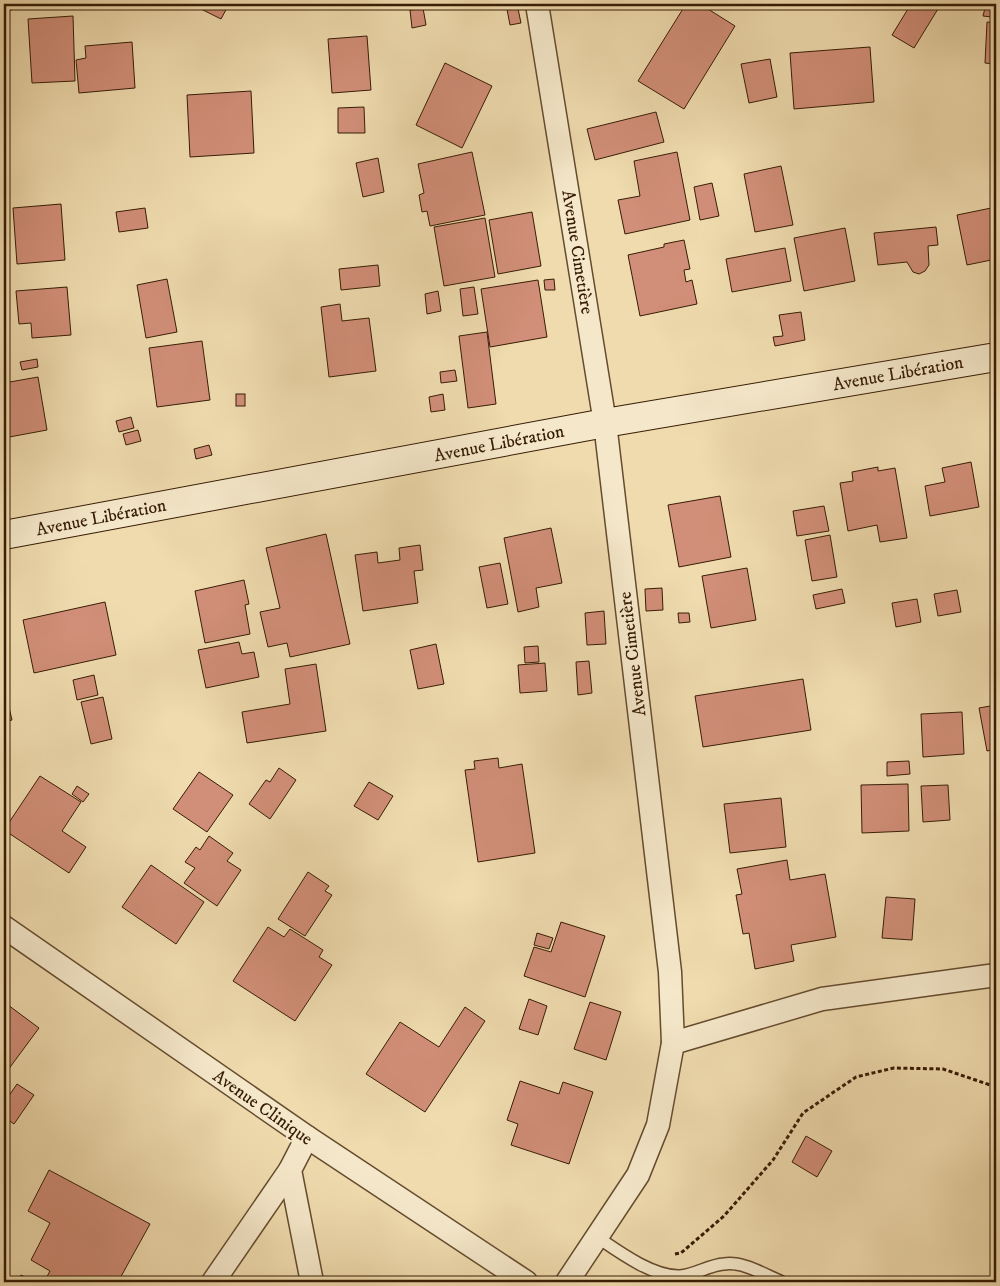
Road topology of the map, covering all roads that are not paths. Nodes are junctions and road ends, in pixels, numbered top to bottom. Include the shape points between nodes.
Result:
1 (537, 4) edge
2 (996, 357) edge
3 (605, 423) junction
4 (4, 535) edge
5 (4, 927) edge
6 (996, 975) edge
7 (672, 1043) junction
8 (308, 1138) junction
9 (290, 1170) junction
10 (597, 1237) junction
11 (213, 1282) edge
12 (312, 1282) edge
13 (526, 1282) edge
14 (567, 1282) edge
15 (782, 1282) edge

1 - 3 street, Avenue Cimetière
2 - 3 street, Avenue Libération
3 - 4 street, Avenue Libération
3 - 7 street, Avenue Cimetière via 670,972
5 - 8 street, Avenue Clinique
6 - 7 street via 822,998
7 - 10 street, Avenue Cimetière via 658,1125 638,1175
8 - 9 street
8 - 13 street, Avenue Clinique
9 - 11 street
9 - 12 street
10 - 14 street, Avenue Cimetière
10 - 15 lane via 625,1256 662,1274 680,1276 725,1263 740,1264

